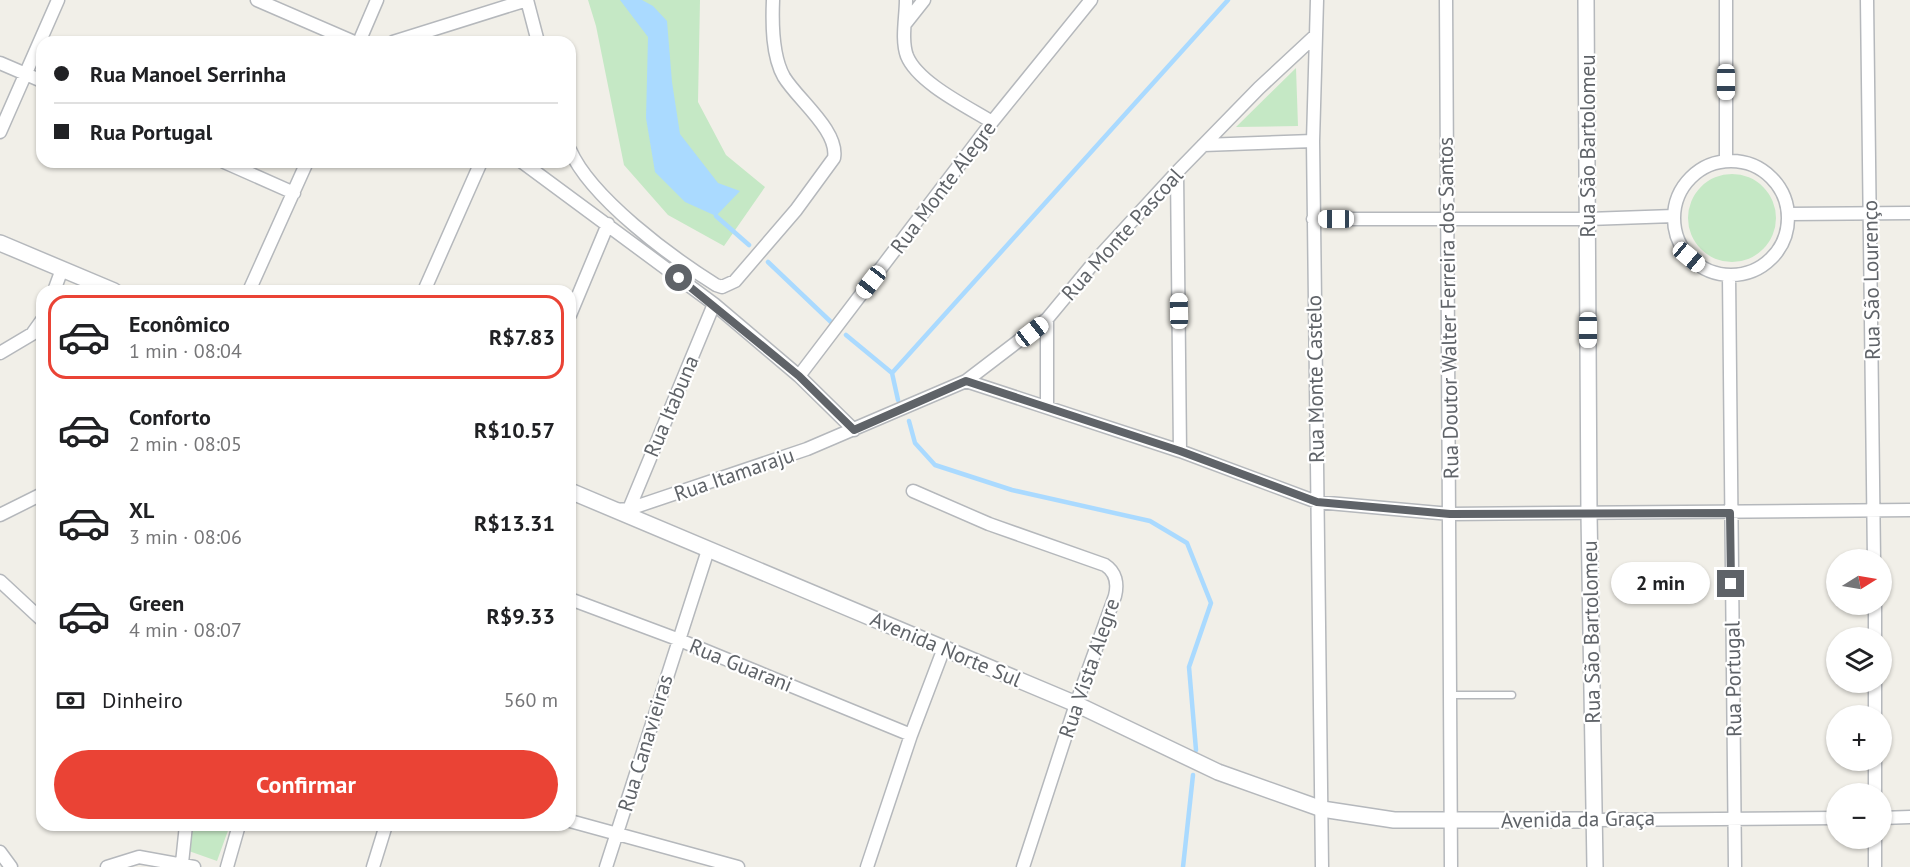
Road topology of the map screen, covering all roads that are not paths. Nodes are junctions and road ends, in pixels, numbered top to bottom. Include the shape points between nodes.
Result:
1 (58, 0) edge
2 (257, 0) edge
3 (377, 0) edge
4 (527, 0) edge
5 (773, 0) edge
6 (906, 0) edge
7 (924, 0) edge
8 (1091, 0) edge
9 (1317, 0) edge
10 (1446, 0) edge
11 (1586, 0) edge
12 (1726, 0) edge
13 (1867, 0) edge
14 (905, 24) junction
15 (1316, 35) junction
16 (42, 36) edge
17 (340, 36) edge
18 (362, 36) edge
19 (412, 36) edge
20 (536, 36) edge
21 (36, 51) edge
22 (0, 63) edge
23 (26, 74) junction
24 (36, 78) edge
25 (992, 122) junction
26 (0, 132) edge
27 (1312, 141) junction
28 (1203, 145) junction
29 (1726, 160) junction
30 (576, 163) edge
31 (238, 168) edge
32 (304, 168) edge
33 (478, 168) edge
34 (530, 168) edge
35 (1177, 172) junction
36 (294, 193) junction
37 (1910, 213) edge
38 (1789, 214) junction
39 (1870, 214) junction
40 (1674, 216) junction
41 (1313, 219) junction
42 (1446, 219) junction
43 (1588, 219) junction
44 (608, 224) junction
45 (0, 243) edge
46 (62, 269) junction
47 (1729, 275) junction
48 (56, 285) edge
49 (100, 285) edge
50 (252, 285) edge
51 (427, 285) edge
52 (576, 301) edge
53 (714, 304) junction
54 (1047, 319) junction
55 (36, 328) edge
56 (0, 353) edge
57 (799, 376) junction
58 (966, 381) junction
59 (1047, 407) junction
60 (854, 430) junction
61 (1180, 451) junction
62 (913, 491) dead end
63 (576, 494) edge
64 (36, 497) edge
65 (1317, 502) junction
66 (629, 509) junction
67 (612, 510) junction
68 (1910, 510) edge
69 (1874, 512) junction
70 (1730, 513) junction
71 (1450, 514) junction
72 (1589, 514) junction
73 (0, 515) edge
74 (1874, 549) edge
75 (708, 550) junction
76 (0, 581) edge
77 (576, 600) edge
78 (36, 614) edge
79 (677, 639) junction
80 (944, 648) junction
81 (1452, 695) junction
82 (1512, 695) dead end
83 (1076, 704) junction
84 (911, 735) junction
85 (1322, 809) junction
86 (1735, 817) junction
87 (1910, 817) edge
88 (1826, 818) edge
89 (1892, 818) edge
90 (1450, 820) junction
91 (1594, 820) junction
92 (576, 823) edge
93 (186, 831) edge
94 (237, 831) edge
95 (384, 831) edge
96 (617, 834) junction
97 (1875, 849) edge
98 (0, 852) edge
99 (188, 865) edge
100 (12, 867) edge
101 (106, 867) edge
102 (227, 867) edge
103 (373, 867) edge
104 (606, 867) edge
105 (738, 867) edge
106 (867, 867) edge
107 (1023, 867) edge
108 (1322, 867) edge
109 (1451, 867) edge
110 (1595, 867) edge
111 (1735, 867) edge
112 (1875, 867) edge

1 - 16 street
2 - 17 street
3 - 18 street
4 - 19 street
4 - 20 street
5 - 30 street via 776,52 784,77 836,149 834,158 796,210 735,281 722,287 717,285 666,249 594,188
6 - 14 street
7 - 14 street
8 - 25 street, Rua Monte Alegre
9 - 15 street, Rua Monte Castelo
10 - 42 street, Rua Doutor Walter Ferreira dos Santos
11 - 43 street, Rua São Bartolomeu
12 - 29 street
13 - 39 street, Rua São Lourenço
14 - 25 street via 905,45 913,67
15 - 27 street, Rua Monte Castelo
15 - 28 street, Rua Monte Pascoal
21 - 23 street
22 - 23 street
23 - 24 street
23 - 26 street
25 - 57 street, Rua Monte Alegre
27 - 28 street
27 - 41 street, Rua Monte Castelo
28 - 35 street, Rua Monte Pascoal
29 - 38 street via 1744,161 1775,180 1785,196
29 - 40 street via 1710,164 1690,178 1677,199
31 - 36 street
32 - 36 street
33 - 51 street
34 - 44 street
35 - 54 street, Rua Monte Pascoal
35 - 61 street
36 - 50 street
37 - 39 street
38 - 39 street
38 - 47 street via 1788,230 1772,258 1745,274
39 - 69 street, Rua São Lourenço
40 - 43 street
40 - 47 street via 1675,231 1689,257 1701,267
41 - 42 street
41 - 65 street, Rua Monte Castelo
42 - 43 street
42 - 71 street, Rua Doutor Walter Ferreira dos Santos
43 - 72 street, Rua São Bartolomeu
44 - 52 street
44 - 53 street
45 - 46 street
46 - 48 street
46 - 49 street
47 - 70 street, Rua Portugal
53 - 57 street
53 - 66 street, Rua Itabuna
54 - 58 street, Rua Monte Pascoal
54 - 59 street
55 - 56 street
57 - 60 street
58 - 59 street
58 - 60 street, Rua Monte Pascoal
59 - 61 street
60 - 66 street, Rua Itamaraju
61 - 65 street
62 - 83 street, Rua Vista Alegre via 989,524 1110,568 1117,582 1115,596
63 - 67 street, Avenida Norte Sul
64 - 73 street
65 - 71 street
65 - 85 street, Rua Monte Castelo
66 - 67 street, Rua Itamaraju
67 - 75 street, Avenida Norte Sul
68 - 69 street
69 - 70 street
69 - 74 street, Rua São Lourenço
70 - 72 street
70 - 86 street, Rua Portugal
71 - 72 street
71 - 81 street, Rua Doutor Walter Ferreira dos Santos
72 - 91 street, Rua São Bartolomeu
75 - 79 street, Rua Canavieiras
75 - 80 street, Avenida Norte Sul
76 - 78 street
77 - 79 street, Rua Guarani
79 - 84 street, Rua Guarani
79 - 96 street, Rua Canavieiras
80 - 83 street, Avenida Norte Sul
80 - 84 street
81 - 82 lane
81 - 90 street, Rua Doutor Walter Ferreira dos Santos
83 - 85 street, Avenida Norte Sul via 1218,772
83 - 107 street, Rua Vista Alegre
84 - 106 street
85 - 90 street, Avenida da Graça via 1394,820
85 - 108 street, Rua Monte Castelo
86 - 88 street, Avenida da Graça
86 - 91 street, Avenida da Graça
86 - 111 street, Rua Portugal
87 - 89 street
90 - 91 street, Avenida da Graça
90 - 109 street, Rua Doutor Walter Ferreira dos Santos
91 - 110 street, Rua São Bartolomeu
92 - 96 street
93 - 99 street
94 - 102 street
95 - 103 street
96 - 104 street, Rua Canavieiras
96 - 105 street
97 - 112 street
98 - 100 street
99 - 101 street via 139,857

